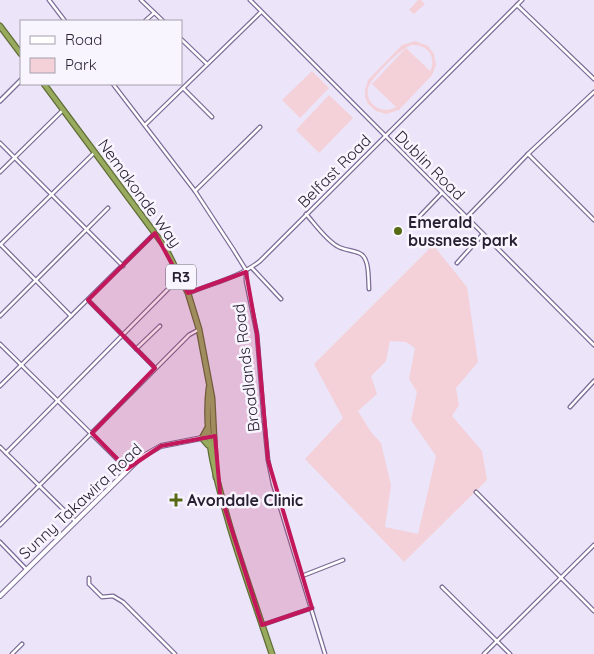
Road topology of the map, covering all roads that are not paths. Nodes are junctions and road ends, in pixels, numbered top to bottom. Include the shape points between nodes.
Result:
1 (49, 0) edge
2 (142, 0) edge
3 (250, 0) edge
4 (522, 0) edge
5 (517, 5) junction
6 (261, 12) junction
7 (154, 13) junction
8 (64, 20) edge
9 (146, 20) edge
10 (162, 20) edge
11 (0, 26) edge
12 (182, 40) edge
13 (20, 53) edge
14 (206, 64) junction
15 (594, 79) edge
16 (20, 81) edge
17 (45, 85) edge
18 (114, 85) edge
19 (183, 88) junction
20 (594, 92) edge
21 (0, 101) edge
22 (63, 109) junction
23 (212, 116) dead end
24 (145, 125) junction
25 (260, 127) dead end
26 (385, 136) junction
27 (0, 143) edge
28 (94, 152) junction
29 (528, 154) junction
30 (15, 158) junction
31 (0, 172) edge
32 (195, 192) junction
33 (442, 193) junction
34 (51, 194) junction
35 (108, 208) dead end
36 (306, 214) junction
37 (467, 217) junction
38 (417, 219) dead end
39 (594, 220) edge
40 (87, 230) junction
41 (155, 233) junction
42 (483, 234) junction
43 (0, 245) edge
44 (457, 263) dead end
45 (123, 266) junction
46 (252, 268) junction
47 (246, 270) junction
48 (36, 280) junction
49 (172, 285) dead end
50 (369, 289) dead end
51 (188, 293) junction
52 (281, 299) dead end
53 (88, 300) junction
54 (0, 316) edge
55 (71, 316) junction
56 (160, 326) dead end
57 (200, 329) junction
58 (122, 335) junction
59 (0, 344) edge
60 (594, 345) edge
61 (136, 349) junction
62 (21, 365) junction
63 (155, 368) junction
64 (594, 382) edge
65 (209, 385) junction
66 (0, 386) edge
67 (58, 400) junction
68 (570, 407) dead end
69 (208, 428) junction
70 (92, 433) junction
71 (215, 436) junction
72 (208, 437) junction
73 (202, 438) junction
74 (209, 446) junction
75 (0, 447) edge
76 (6, 453) junction
77 (127, 469) junction
78 (216, 477) junction
79 (39, 486) junction
80 (476, 492) dead end
81 (75, 521) junction
82 (0, 525) edge
83 (0, 542) edge
84 (594, 545) edge
85 (343, 560) dead end
86 (26, 569) junction
87 (302, 576) junction
88 (88, 578) dead end
89 (561, 578) junction
90 (442, 586) dead end
91 (0, 596) edge
92 (312, 608) junction
93 (594, 611) edge
94 (262, 625) junction
95 (497, 641) junction
96 (22, 644) dead end
97 (12, 654) edge
98 (175, 654) edge
99 (272, 654) edge
100 (325, 654) edge
101 (484, 654) edge
102 (510, 654) edge

1 - 8 street
2 - 7 street
3 - 6 street, Dublin Road
4 - 5 street, Belfast Road
5 - 15 street
5 - 26 street, Belfast Road
6 - 14 street
6 - 26 street, Dublin Road
7 - 9 street
7 - 10 street
11 - 13 highway
12 - 14 street
14 - 19 street
16 - 21 street
17 - 22 highway, Nemakonde Way / R3
18 - 24 street, Broadlands Road
19 - 23 street
19 - 24 street
20 - 29 street
22 - 28 highway, Nemakonde Way / R3
22 - 30 street
24 - 32 street, Broadlands Road
25 - 32 street
26 - 33 street, Dublin Road
26 - 36 street, Belfast Road
27 - 30 street
28 - 34 street
28 - 41 highway, Nemakonde Way / R3
29 - 37 street
29 - 39 street
30 - 31 street
30 - 34 street
32 - 47 street, Broadlands Road
33 - 37 street, Dublin Road
33 - 38 street
34 - 40 street
34 - 43 street
35 - 40 street
36 - 46 street, Belfast Road
36 - 50 street via 334,244 364,256
37 - 42 street, Dublin Road
40 - 45 street
40 - 48 street
41 - 45 street
41 - 51 highway, Nemakonde Way / R3
42 - 44 street
42 - 60 street, Dublin Road
43 - 48 street
45 - 53 street
46 - 47 street, Belfast Road
46 - 52 street
47 - 51 street, Belfast Road
47 - 87 street, Broadlands Road via 257,334 268,460
48 - 54 street
48 - 55 street
49 - 58 street
51 - 57 highway, Nemakonde Way / R3
53 - 55 street
53 - 58 street
55 - 62 street
56 - 61 street
57 - 63 street via 189,335
57 - 65 highway, Nemakonde Way / R3
58 - 61 street
58 - 67 street
59 - 62 street
61 - 63 street
62 - 66 street
62 - 67 street
63 - 70 street
64 - 68 street
65 - 69 highway, Nemakonde Way / R3
65 - 71 highway, Nemakonde Way / R3
67 - 70 street
67 - 76 street
69 - 72 highway, Nemakonde Way / R3
69 - 73 highway
70 - 77 street
70 - 79 street
71 - 72 main road, Sunny Takawira Road
71 - 78 highway, Nemakonde Way / R3
72 - 73 main road, Sunny Takawira Road
72 - 74 highway, Nemakonde Way / R3
73 - 74 highway
73 - 77 main road, Sunny Takawira Road via 153,450
74 - 78 highway, Nemakonde Way / R3
75 - 76 street
76 - 79 street
77 - 81 main road, Sunny Takawira Road
78 - 94 highway, Nemakonde Way / R3
79 - 81 street
79 - 82 street
80 - 89 street
81 - 86 main road, Sunny Takawira Road
83 - 86 street
84 - 89 street
85 - 87 street
86 - 91 main road, Sunny Takawira Road
87 - 92 street, Broadlands Road
88 - 98 street via 102,597 112,596 123,602
89 - 93 street
89 - 95 street
90 - 95 street
92 - 94 street
92 - 100 street, Broadlands Road
94 - 99 highway, Nemakonde Way / R3
95 - 101 street
95 - 102 street
96 - 97 street

